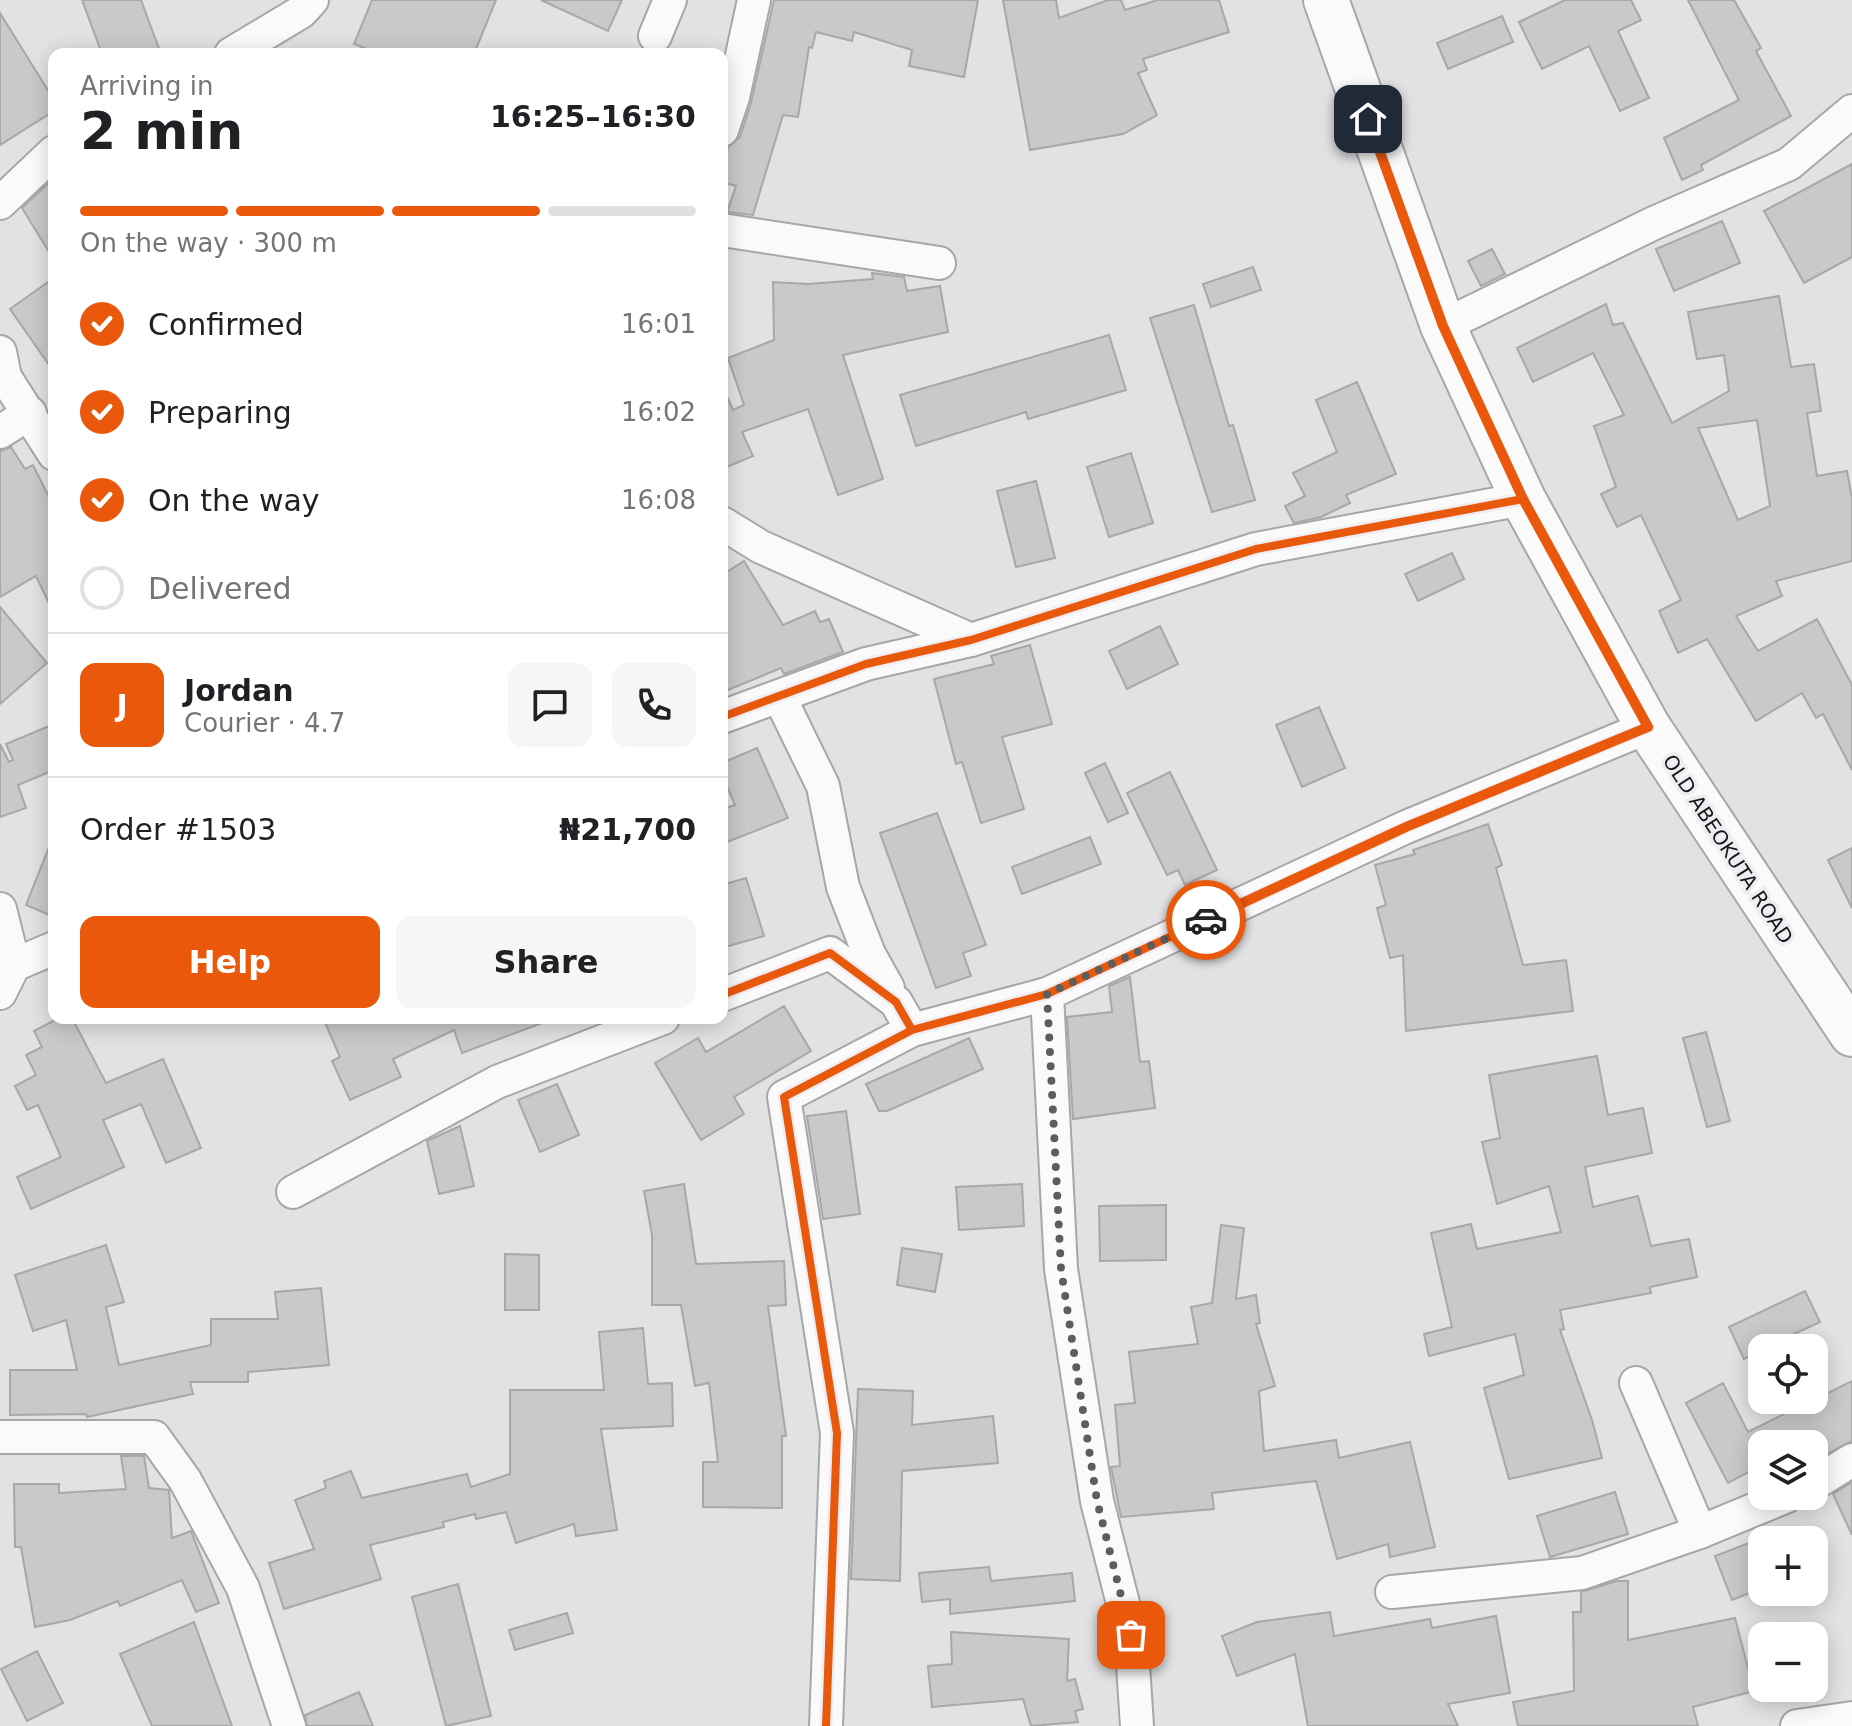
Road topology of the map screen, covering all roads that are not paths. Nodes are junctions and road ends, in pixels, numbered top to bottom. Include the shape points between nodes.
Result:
1 (312, 0) edge
2 (670, 0) edge
3 (754, 0) edge
4 (1326, 0) edge
5 (655, 36) dead end
6 (241, 48) edge
7 (1852, 111) edge
8 (728, 112) edge
9 (48, 158) edge
10 (0, 203) edge
11 (728, 231) edge
12 (939, 263) dead end
13 (1443, 326) junction
14 (0, 352) edge
15 (30, 413) junction
16 (0, 432) edge
17 (48, 444) edge
18 (1523, 499) junction
19 (728, 527) edge
20 (971, 640) junction
21 (780, 698) junction
22 (728, 715) edge
23 (1648, 727) junction
24 (0, 909) edge
25 (48, 952) edge
26 (7, 979) edge
27 (728, 993) edge
28 (1047, 994) junction
29 (896, 1002) junction
30 (647, 1024) edge
31 (912, 1030) junction
32 (1852, 1034) edge
33 (293, 1192) dead end
34 (1636, 1383) dead end
35 (0, 1437) edge
36 (1852, 1460) edge
37 (1828, 1475) edge
38 (1753, 1510) edge
39 (1700, 1532) junction
40 (1392, 1592) dead end
41 (1852, 1718) edge
42 (289, 1726) edge
43 (826, 1726) edge
44 (1137, 1726) edge
45 (1797, 1726) edge

1 - 6 street
2 - 5 street
3 - 8 street
4 - 13 highway, OLD ABEOKUTA ROAD
7 - 13 street via 1789,164
9 - 10 street
11 - 12 street
13 - 18 highway, OLD ABEOKUTA ROAD
14 - 15 street via 5,377
15 - 16 street
15 - 17 street
18 - 20 street via 1256,549
18 - 23 highway, OLD ABEOKUTA ROAD
19 - 20 street via 761,547
20 - 21 street via 866,664
21 - 22 street
21 - 29 street via 823,786 843,887 863,941
23 - 28 street via 1406,827
23 - 32 highway, OLD ABEOKUTA ROAD
24 - 26 street
25 - 26 street
27 - 29 street via 830,953
28 - 31 street
28 - 44 street via 1061,1269 1097,1501 1131,1635
29 - 31 street
30 - 33 street via 497,1082
31 - 43 street via 784,1097 837,1433
34 - 39 street
35 - 42 street via 154,1437 185,1480 243,1588
36 - 37 street
38 - 39 street
39 - 40 street via 1582,1573
41 - 45 street

